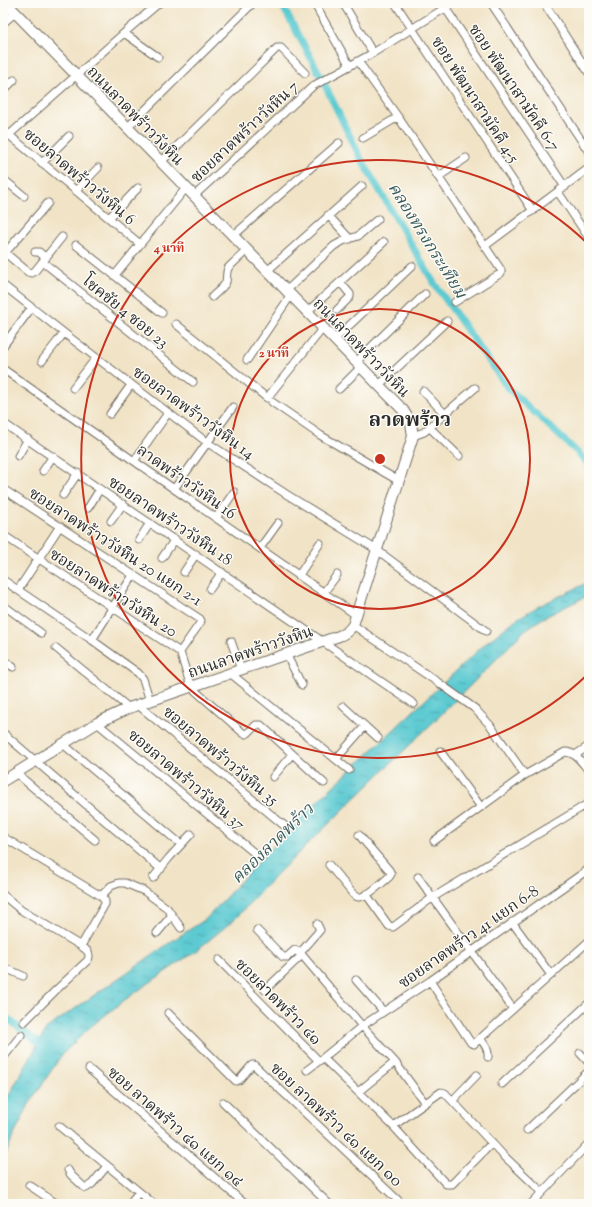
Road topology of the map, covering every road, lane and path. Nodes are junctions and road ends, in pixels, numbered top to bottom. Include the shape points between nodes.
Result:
1 (6, 3) edge
2 (159, 3) edge
3 (253, 3) edge
4 (314, 3) edge
5 (343, 3) edge
6 (395, 3) edge
7 (453, 3) edge
8 (491, 3) edge
9 (544, 3) edge
10 (444, 5) edge
11 (15, 13) junction
12 (3, 23) edge
13 (412, 29) junction
14 (124, 32) junction
15 (372, 53) junction
16 (158, 57) dead end
17 (358, 61) junction
18 (350, 66) junction
19 (306, 73) dead end
20 (589, 73) edge
21 (76, 75) junction
22 (14, 80) dead end
23 (3, 91) edge
24 (398, 117) junction
25 (127, 128) junction
26 (6, 132) edge
27 (69, 136) dead end
28 (363, 138) dead end
29 (339, 143) dead end
30 (589, 152) edge
31 (466, 158) dead end
32 (161, 162) junction
33 (42, 163) junction
34 (98, 168) dead end
35 (589, 168) edge
36 (438, 177) junction
37 (3, 178) edge
38 (362, 186) dead end
39 (565, 187) junction
40 (138, 188) dead end
41 (186, 188) junction
42 (76, 191) junction
43 (558, 192) junction
44 (24, 196) dead end
45 (194, 196) junction
46 (48, 203) dead end
47 (533, 212) junction
48 (328, 215) junction
49 (109, 218) junction
50 (378, 219) dead end
51 (233, 236) junction
52 (62, 237) dead end
53 (589, 238) edge
54 (350, 239) junction
55 (384, 242) dead end
56 (140, 244) junction
57 (76, 246) dead end
58 (485, 246) junction
59 (247, 250) junction
60 (4, 252) edge
61 (35, 252) dead end
62 (44, 260) junction
63 (412, 266) dead end
64 (267, 271) junction
65 (115, 275) junction
66 (340, 282) junction
67 (3, 285) edge
68 (288, 293) junction
69 (425, 294) dead end
70 (212, 297) dead end
71 (455, 302) dead end
72 (32, 307) junction
73 (337, 310) dead end
74 (307, 312) junction
75 (162, 313) dead end
76 (447, 321) dead end
77 (176, 324) dead end
78 (322, 328) junction
79 (64, 333) junction
80 (334, 340) junction
81 (3, 346) edge
82 (96, 358) junction
83 (247, 360) dead end
84 (42, 361) dead end
85 (358, 365) junction
86 (3, 369) edge
87 (193, 382) dead end
88 (132, 385) junction
89 (378, 385) junction
90 (74, 388) dead end
91 (475, 388) dead end
92 (339, 389) dead end
93 (423, 391) dead end
94 (270, 400) junction
95 (233, 407) dead end
96 (168, 412) junction
97 (110, 414) dead end
98 (445, 414) junction
99 (4, 424) edge
100 (430, 428) junction
101 (413, 436) junction
102 (28, 439) junction
103 (208, 443) junction
104 (18, 456) dead end
105 (53, 456) junction
106 (459, 456) dead end
107 (134, 461) junction
108 (43, 471) dead end
109 (78, 473) junction
110 (399, 482) junction
111 (3, 489) edge
112 (100, 489) junction
113 (174, 489) junction
114 (234, 492) dead end
115 (63, 495) dead end
116 (123, 504) junction
117 (88, 508) dead end
118 (216, 518) junction
119 (111, 522) dead end
120 (150, 523) junction
121 (278, 523) dead end
122 (60, 526) junction
123 (3, 535) edge
124 (175, 539) junction
125 (139, 540) dead end
126 (320, 543) dead end
127 (260, 548) junction
128 (377, 550) junction
129 (196, 554) junction
130 (162, 558) dead end
131 (38, 559) junction
132 (184, 572) dead end
133 (222, 572) junction
134 (133, 575) junction
135 (299, 575) junction
136 (337, 575) dead end
137 (3, 580) edge
138 (210, 589) dead end
139 (18, 590) junction
140 (324, 592) junction
141 (3, 605) edge
142 (112, 608) junction
143 (356, 615) junction
144 (353, 626) junction
145 (486, 631) dead end
146 (41, 633) dead end
147 (92, 640) junction
148 (231, 641) dead end
149 (323, 642) junction
150 (56, 648) dead end
151 (180, 652) junction
152 (286, 654) junction
153 (3, 660) edge
154 (13, 667) dead end
155 (241, 670) junction
156 (230, 673) junction
157 (302, 685) dead end
158 (190, 687) junction
159 (150, 701) junction
160 (414, 704) dead end
161 (133, 706) junction
162 (343, 706) dead end
163 (98, 723) junction
164 (365, 726) junction
165 (3, 733) edge
166 (378, 738) dead end
167 (63, 744) junction
168 (589, 746) edge
169 (440, 751) dead end
170 (292, 754) junction
171 (576, 755) junction
172 (336, 759) junction
173 (36, 761) junction
174 (349, 770) dead end
175 (589, 771) edge
176 (16, 773) junction
177 (525, 775) junction
178 (273, 777) dead end
179 (3, 781) edge
180 (324, 783) dead end
181 (589, 803) edge
182 (481, 807) junction
183 (286, 827) dead end
184 (191, 834) dead end
185 (358, 835) dead end
186 (3, 837) edge
187 (95, 840) dead end
188 (177, 841) dead end
189 (434, 841) dead end
190 (258, 856) dead end
191 (329, 865) dead end
192 (161, 868) junction
193 (589, 869) edge
194 (418, 877) dead end
195 (153, 878) dead end
196 (366, 894) junction
197 (3, 895) edge
198 (101, 896) junction
199 (432, 898) junction
200 (172, 915) junction
201 (512, 922) junction
202 (317, 924) dead end
203 (181, 928) dead end
204 (257, 930) dead end
205 (157, 933) dead end
206 (589, 941) edge
207 (81, 946) junction
208 (471, 951) junction
209 (301, 954) junction
210 (219, 960) dead end
211 (3, 967) edge
212 (550, 975) junction
213 (23, 976) dead end
214 (356, 980) dead end
215 (430, 981) junction
216 (265, 990) dead end
217 (589, 1002) edge
218 (513, 1009) junction
219 (384, 1011) junction
220 (168, 1013) dead end
221 (24, 1022) dead end
222 (362, 1026) junction
223 (21, 1035) dead end
224 (480, 1038) junction
225 (580, 1053) dead end
226 (488, 1057) dead end
227 (3, 1058) edge
228 (321, 1059) junction
229 (395, 1062) junction
230 (589, 1062) edge
231 (89, 1069) dead end
232 (307, 1070) dead end
233 (589, 1071) edge
234 (477, 1075) dead end
235 (502, 1084) dead end
236 (358, 1092) junction
237 (453, 1100) junction
238 (223, 1102) dead end
239 (425, 1103) junction
240 (59, 1126) dead end
241 (393, 1126) junction
242 (527, 1130) dead end
243 (492, 1143) junction
244 (589, 1143) edge
245 (107, 1166) junction
246 (68, 1170) dead end
247 (29, 1185) dead end
248 (139, 1192) junction
249 (542, 1192) junction
250 (57, 1204) edge
251 (129, 1204) edge
252 (154, 1204) edge
253 (245, 1204) edge
254 (328, 1204) edge
255 (402, 1204) edge
256 (532, 1204) edge

1 - 11 main road, ถนนลาดพร้าววังหิน
2 - 14 street
3 - 25 street
4 - 18 street
5 - 15 street
6 - 13 street, ซอย พัฒนาสามัคคี 4-5
7 - 10 street, ซอยลาดพร้าววังหิน 7
8 - 30 street
9 - 20 street
10 - 13 street, ซอยลาดพร้าววังหิน 7
10 - 39 street, ซอย พัฒนาสามัคคี 6-7
11 - 12 street
11 - 21 main road, ถนนลาดพร้าววังหิน
13 - 15 street, ซอยลาดพร้าววังหิน 7
13 - 47 street, ซอย พัฒนาสามัคคี 4-5
14 - 16 street
14 - 21 street
15 - 17 street, ซอยลาดพร้าววังหิน 7
17 - 18 street, ซอยลาดพร้าววังหิน 7
17 - 24 street
18 - 45 street, ซอยลาดพร้าววังหิน 7 via 319,83
19 - 32 street via 281,48 277,48
21 - 25 main road, ถนนลาดพร้าววังหิน
21 - 26 street
22 - 23 street
24 - 28 street
24 - 36 street
25 - 32 main road, ถนนลาดพร้าววังหิน
26 - 33 street, ซอยลาดพร้าววังหิน 6
27 - 33 street
29 - 51 street
31 - 36 street
32 - 41 main road, ถนนลาดพร้าววังหิน
33 - 42 street, ซอยลาดพร้าววังหิน 6
34 - 42 street
35 - 39 street
36 - 58 street
37 - 44 street
38 - 48 street
39 - 43 street
40 - 49 street
41 - 45 main road, ถนนลาดพร้าววังหิน
41 - 56 street
42 - 49 street, ซอยลาดพร้าววังหิน 6
43 - 47 street
43 - 53 street
45 - 51 main road, ถนนลาดพร้าววังหิน
46 - 60 street
47 - 58 street
48 - 54 street
48 - 64 street
49 - 56 street, ซอยลาดพร้าววังหิน 6
50 - 54 street via 358,236
51 - 59 main road, ถนนลาดพร้าววังหิน
52 - 62 street
54 - 68 street via 334,246
55 - 66 street
56 - 65 street
57 - 65 street
58 - 71 street via 501,273
59 - 64 main road, ถนนลาดพร้าววังหิน
59 - 70 street via 228,268 224,284
60 - 62 street via 32,274
61 - 62 street, โชคชัย 4 ซอย 23 via 39,252
62 - 87 street, โชคชัย 4 ซอย 23
63 - 80 street
64 - 68 main road, ถนนลาดพร้าววังหิน
65 - 75 street
66 - 73 street via 350,297
66 - 74 street
67 - 72 street, ซอยลาดพร้าววังหิน 14
68 - 74 main road, ถนนลาดพร้าววังหิน
68 - 83 street
69 - 85 street
72 - 79 street, ซอยลาดพร้าววังหิน 14
72 - 81 street
74 - 78 main road, ถนนลาดพร้าววังหิน
76 - 89 street
77 - 94 street
78 - 80 main road, ถนนลาดพร้าววังหิน
78 - 94 street
79 - 82 street, ซอยลาดพร้าววังหิน 14
79 - 84 street
80 - 85 main road, ถนนลาดพร้าววังหิน
82 - 88 street, ซอยลาดพร้าววังหิน 14
82 - 90 street
85 - 89 main road, ถนนลาดพร้าววังหิน
85 - 92 street
86 - 107 street, ลาดพร้าววังหิน 16
88 - 96 street, ซอยลาดพร้าววังหิน 14
88 - 97 street
89 - 101 main road, ถนนลาดพร้าววังหิน via 403,410 411,423
91 - 98 street
93 - 98 street
94 - 110 street via 320,435
95 - 103 street
96 - 103 street, ซอยลาดพร้าววังหิน 14
96 - 107 street
98 - 100 street
99 - 102 street, ซอยลาดพร้าววังหิน 18
100 - 101 street
100 - 106 street
101 - 110 main road
102 - 104 street
102 - 105 street, ซอยลาดพร้าววังหิน 18
103 - 113 street
103 - 128 street, ซอยลาดพร้าววังหิน 14
105 - 108 street
105 - 109 street, ซอยลาดพร้าววังหิน 18
107 - 113 street, ลาดพร้าววังหิน 16
109 - 112 street, ซอยลาดพร้าววังหิน 18
109 - 115 street
110 - 128 main road
111 - 122 street, ซอยลาดพร้าววังหิน 20 แยก 2-1
112 - 116 street, ซอยลาดพร้าววังหิน 18
112 - 117 street
113 - 118 street, ลาดพร้าววังหิน 16
114 - 118 street
116 - 119 street
116 - 120 street, ซอยลาดพร้าววังหิน 18
118 - 127 street, ลาดพร้าววังหิน 16
120 - 124 street, ซอยลาดพร้าววังหิน 18
120 - 125 street
121 - 127 street
122 - 131 street
122 - 134 street, ซอยลาดพร้าววังหิน 20 แยก 2-1
123 - 131 street, ซอยลาดพร้าววังหิน 20
124 - 129 street, ซอยลาดพร้าววังหิน 18
124 - 130 street
126 - 135 street
127 - 135 street, ลาดพร้าววังหิน 16
128 - 143 main road
128 - 145 street, ซอยลาดพร้าววังหิน 14
129 - 132 street
129 - 133 street, ซอยลาดพร้าววังหิน 18
131 - 139 street
131 - 142 street, ซอยลาดพร้าววังหิน 20
133 - 138 street
133 - 149 street, ซอยลาดพร้าววังหิน 18
134 - 142 street
134 - 151 street, ซอยลาดพร้าววังหิน 20 แยก 2-1 via 201,620
135 - 140 street, ลาดพร้าววังหิน 16
136 - 140 street
137 - 139 street
139 - 147 street
140 - 143 street, ลาดพร้าววังหิน 16
141 - 146 street
142 - 147 street
142 - 151 street, ซอยลาดพร้าววังหิน 20
143 - 144 main road
144 - 149 main road, ถนนลาดพร้าววังหิน via 345,634
144 - 177 street via 474,708 490,725
147 - 159 street via 138,673 143,679
148 - 155 street
149 - 152 main road, ถนนลาดพร้าววังหิน
149 - 160 street, ซอยลาดพร้าววังหิน 18
150 - 161 street, ซอยลาดพร้าววังหิน 35
151 - 158 street, ซอยลาดพร้าววังหิน 20
152 - 155 main road, ถนนลาดพร้าววังหิน
152 - 157 street
153 - 154 street
155 - 156 main road, ถนนลาดพร้าววังหิน
156 - 158 main road, ถนนลาดพร้าววังหิน
156 - 172 street
158 - 159 main road, ถนนลาดพร้าววังหิน
158 - 170 street via 243,733 248,733 256,725 261,726
159 - 161 main road, ถนนลาดพร้าววังหิน
161 - 163 main road, ถนนลาดพร้าววังหิน
161 - 183 street, ซอยลาดพร้าววังหิน 35
162 - 164 street
163 - 167 main road, ถนนลาดพร้าววังหิน
163 - 190 street, ซอยลาดพร้าววังหิน 37
164 - 166 street
164 - 172 street
165 - 173 street
167 - 173 main road, ถนนลาดพร้าววังหิน
167 - 188 street
168 - 171 street
169 - 182 street
170 - 178 street
170 - 180 street
171 - 175 street
171 - 177 street via 565,752
172 - 174 street
173 - 176 main road, ถนนลาดพร้าววังหิน
173 - 192 street
176 - 179 main road, ถนนลาดพร้าววังหิน
176 - 187 street
177 - 182 street
181 - 199 street
182 - 189 street
184 - 192 street
185 - 196 street via 391,874
186 - 198 street
191 - 196 street via 356,897
192 - 195 street
193 - 201 street, ซอยลาดพร้าว 41 แยก 6-8
194 - 199 street
196 - 199 street via 392,927
197 - 207 street via 21,910
198 - 200 street via 111,886 125,883 144,891 167,908
198 - 207 street via 105,904
199 - 208 street
200 - 203 street
200 - 205 street
201 - 208 street, ซอยลาดพร้าว 41 แยก 6-8
201 - 212 street
202 - 209 street via 320,930
204 - 209 street via 283,957 287,957 295,950
206 - 212 street
207 - 221 street via 88,952 88,960
208 - 215 street, ซอยลาดพร้าว 41 แยก 6-8
208 - 218 street
209 - 216 street
209 - 222 street
210 - 228 street, ซอยลาดพร้าว ๔๑
211 - 213 street
212 - 218 street
214 - 219 street
215 - 219 street, ซอยลาดพร้าว 41 แยก 6-8
215 - 224 street via 471,1043 474,1044
217 - 235 street
218 - 224 street
219 - 222 street, ซอยลาดพร้าว 41 แยก 6-8
220 - 255 street, ซอย ลาดพร้าว ๔๑ แยก ๑๐ via 236,1081 252,1064 254,1065
222 - 228 street, ซอยลาดพร้าว 41 แยก 6-8
222 - 229 street
223 - 227 street
224 - 226 street via 486,1047
225 - 230 street
228 - 232 street, ซอยลาดพร้าว ๔๑
228 - 236 street
229 - 236 street
229 - 239 street
231 - 253 street, ซอย ลาดพร้าว ๔๑ แยก ๑๔
233 - 242 street
234 - 237 street
236 - 241 street
237 - 239 street via 448,1094 441,1092
237 - 243 street
238 - 254 street
239 - 241 street
240 - 245 street
241 - 243 street via 448,1185 452,1184
243 - 249 street
244 - 249 street
245 - 246 street via 86,1188
245 - 248 street
247 - 250 street
248 - 251 street
248 - 252 street
249 - 256 street

